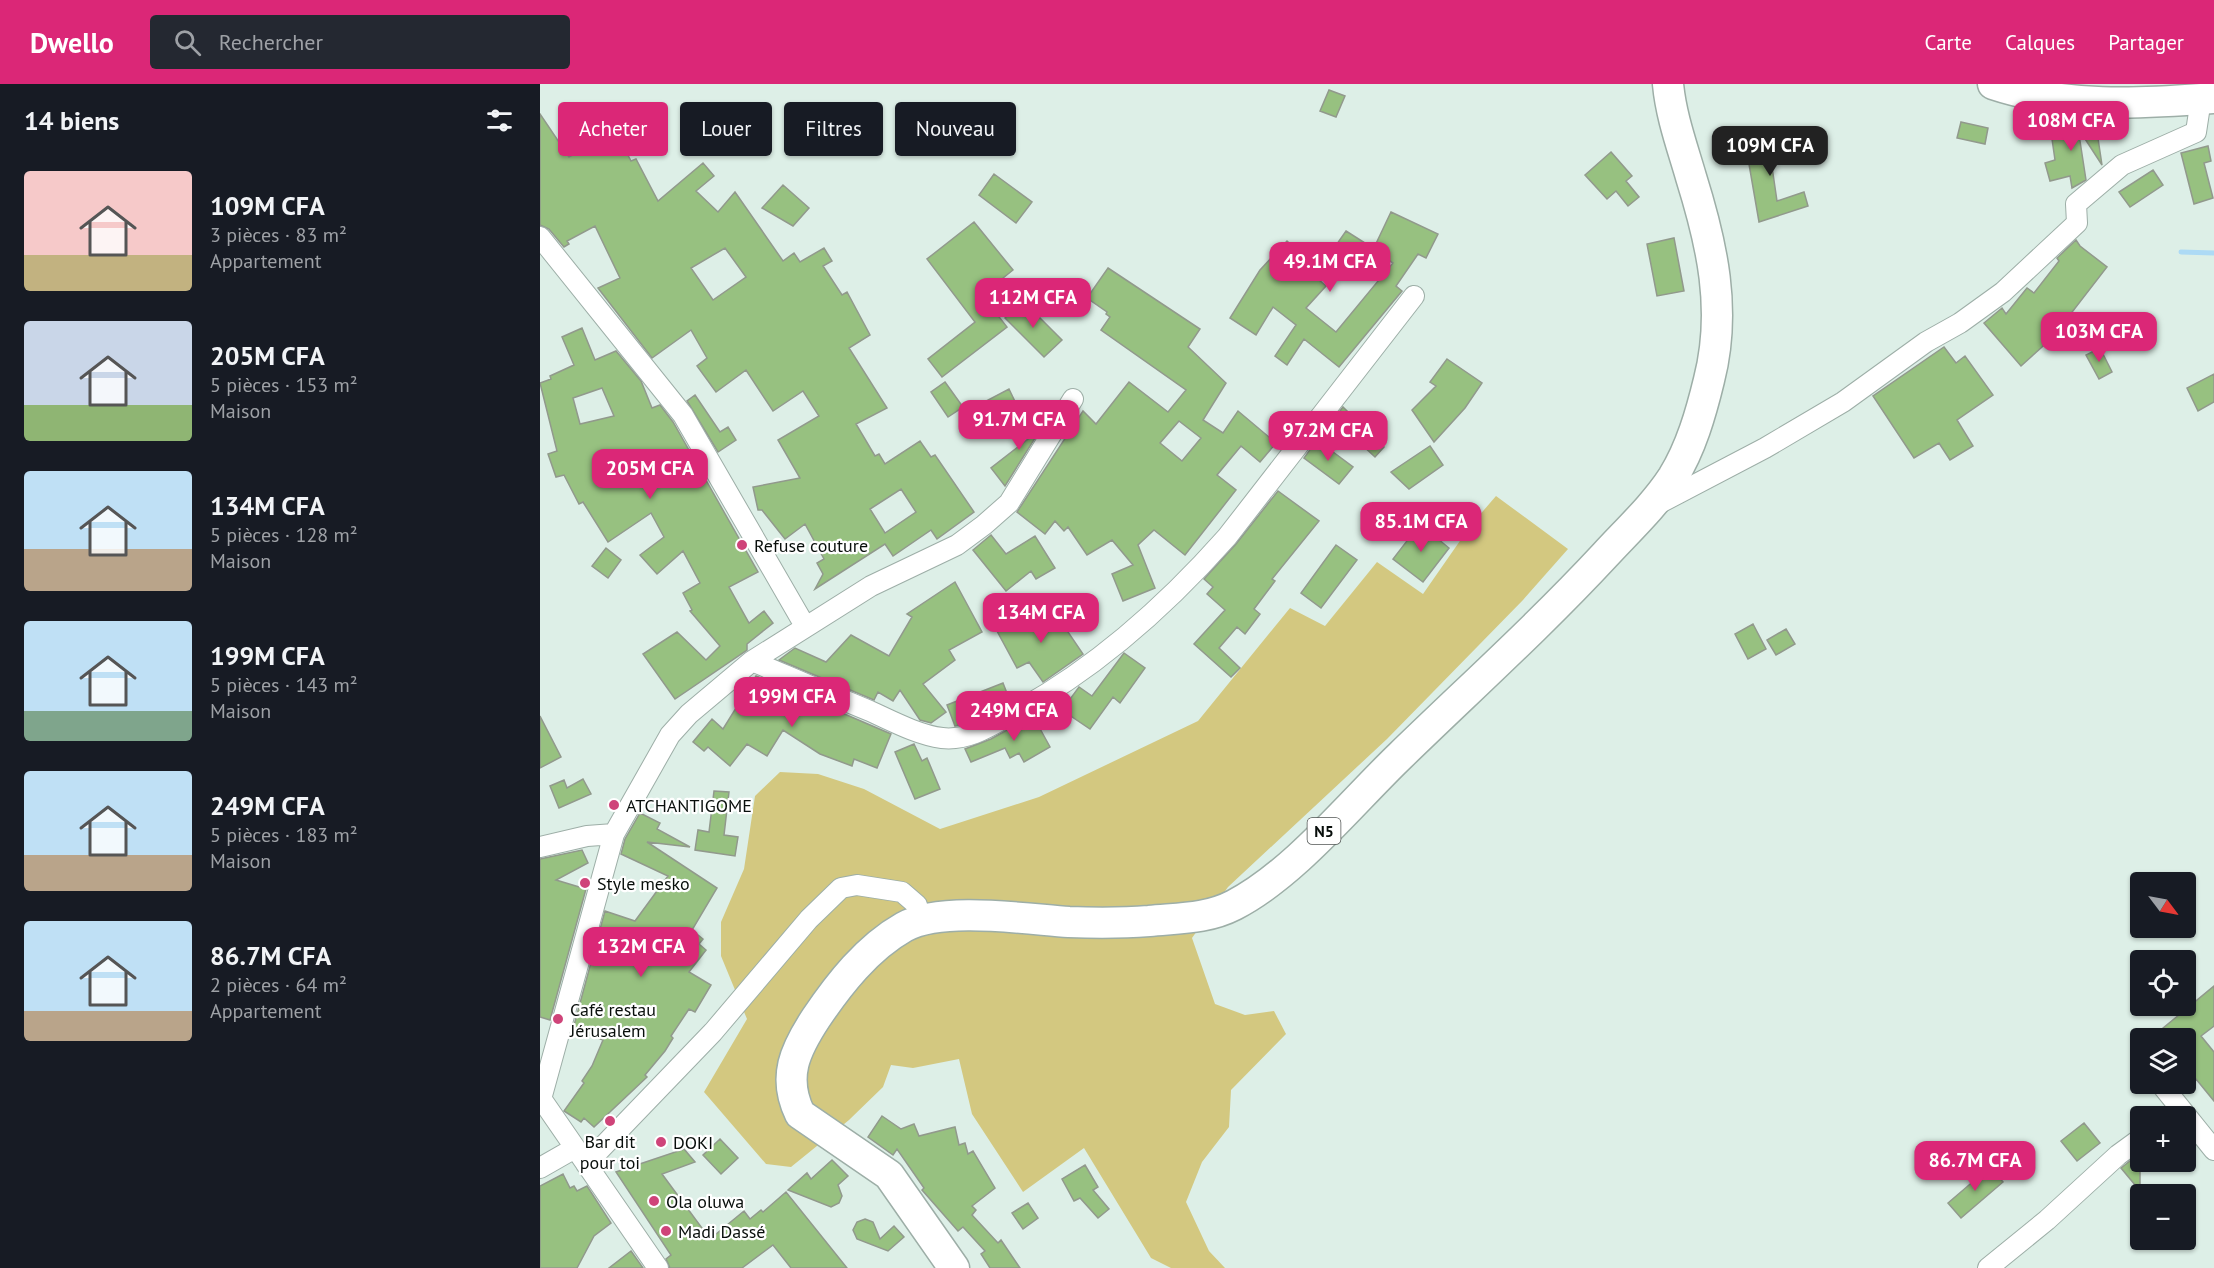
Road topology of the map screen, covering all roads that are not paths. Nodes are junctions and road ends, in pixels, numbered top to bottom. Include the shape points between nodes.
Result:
1 (1668, 84) edge
2 (1993, 84) edge
3 (2208, 99) edge
4 (540, 237) edge
5 (1414, 296) dead end
6 (1073, 399) dead end
7 (1647, 509) junction
8 (805, 626) junction
9 (753, 661) junction
10 (614, 834) junction
11 (540, 847) edge
12 (920, 921) junction
13 (541, 1098) edge
14 (2196, 1132) edge
15 (2130, 1146) edge
16 (2214, 1150) edge
17 (580, 1156) junction
18 (540, 1168) edge
19 (658, 1268) edge
20 (954, 1268) edge
21 (1988, 1268) edge

1 - 7 main road, N5 via 1674,120 1711,248 1717,284 1717,338 1707,388 1686,451 1673,476
2 - 3 main road via 2077,102
3 - 7 street via 2196,132 2122,165 2076,204 2077,223 2003,292 1843,402 1765,448
4 - 8 street via 683,415
5 - 9 street via 1198,570 1122,639 1038,701 982,731 940,738
6 - 8 street via 1009,503 984,525 957,545 872,586
7 - 12 main road, N5 via 1573,589 1313,842 1271,880 1234,905 1194,919 1131,922 954,916
8 - 9 street
9 - 10 street via 689,714 670,735
10 - 11 street
10 - 13 street
12 - 17 street via 917,905 902,892 857,885 841,888 809,919 713,1032
12 - 20 main road, N5 via 890,936 834,992 794,1056 791,1087 795,1105 807,1121 889,1174
13 - 17 street
14 - 16 street
15 - 21 street
17 - 18 street
17 - 19 street

